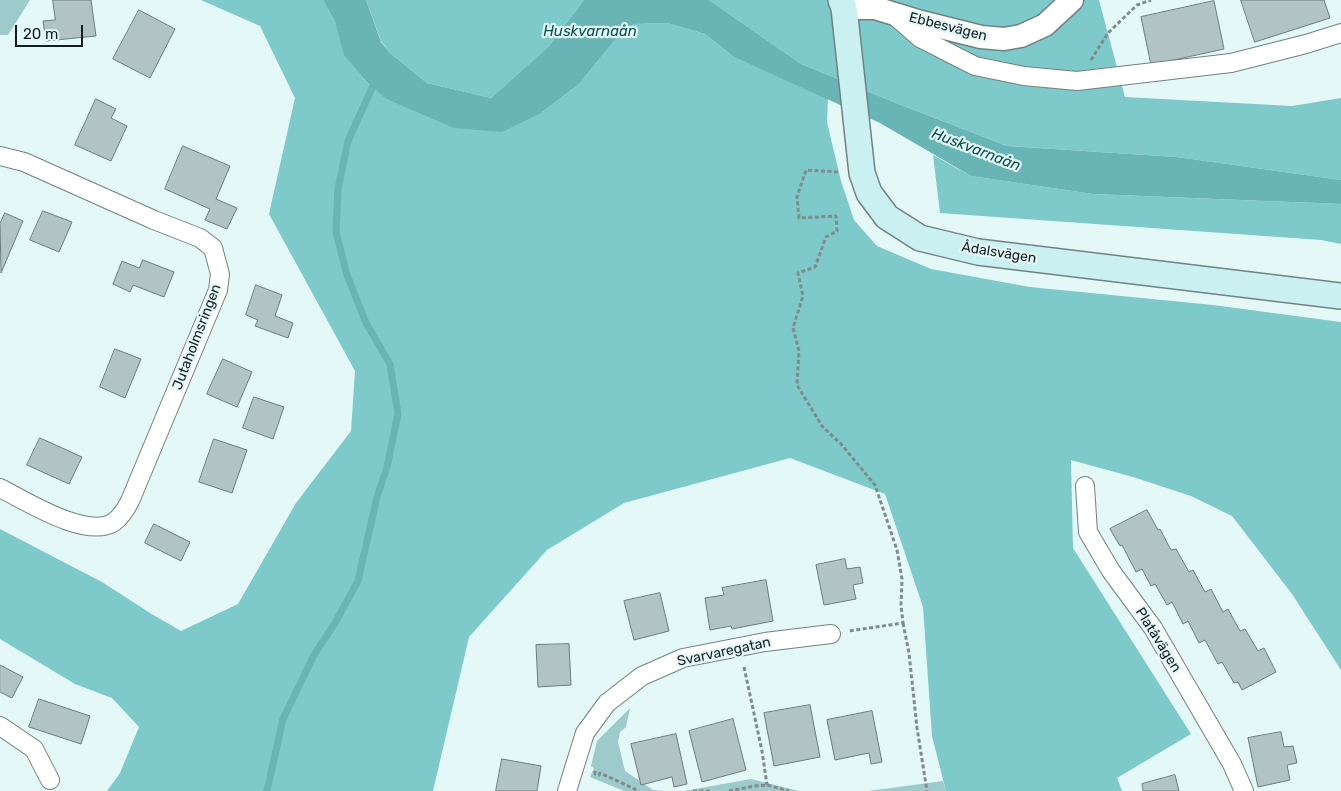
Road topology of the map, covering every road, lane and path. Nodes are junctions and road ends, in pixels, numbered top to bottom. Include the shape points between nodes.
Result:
1 (1072, 0) edge
2 (1150, 0) edge
3 (842, 4) edge
4 (890, 12) junction
5 (1341, 33) edge
6 (1077, 81) junction
7 (0, 156) edge
8 (862, 173) junction
9 (1341, 296) edge
10 (1085, 486) dead end
11 (0, 488) edge
12 (903, 622) junction
13 (831, 634) joint
14 (739, 647) junction
15 (0, 726) edge
16 (575, 764) junction
17 (50, 780) dead end
18 (767, 785) junction
19 (567, 791) edge
20 (639, 791) edge
21 (693, 791) edge
22 (710, 791) edge
23 (729, 791) edge
24 (789, 791) edge
25 (927, 791) edge
26 (1244, 791) edge

1 - 4 street, Ebbesvägen via 1046,25 1021,36 1004,39 981,37
2 - 6 path via 1137,5 1108,33
3 - 4 street, Ebbesvägen
3 - 8 main road, Ådalsvägen
4 - 6 street via 920,38 975,66 1024,76
5 - 6 street via 1231,63
7 - 11 street, Jutaholmsringen via 24,162 200,238 212,248 220,274 218,290 122,515 113,523 90,527 68,521
8 - 9 main road, Ådalsvägen via 870,193 887,217 920,238 978,252
8 - 12 path via 806,170 797,197 800,218 836,216 837,231 826,238 815,267 798,272 803,296 793,328 799,351 796,385 822,426 875,485 897,550 902,579
10 - 26 street, Platåvägen via 1088,532 1111,571 1153,628 1232,764
12 - 13 path
12 - 25 path
13 - 14 street, Svarvaregatan
14 - 16 street, Svarvaregatan via 683,658 642,676 607,703 585,732
14 - 18 path
15 - 17 street via 34,749
16 - 19 street, Svarvaregatan
16 - 20 path
18 - 23 path
18 - 24 path
21 - 22 path

